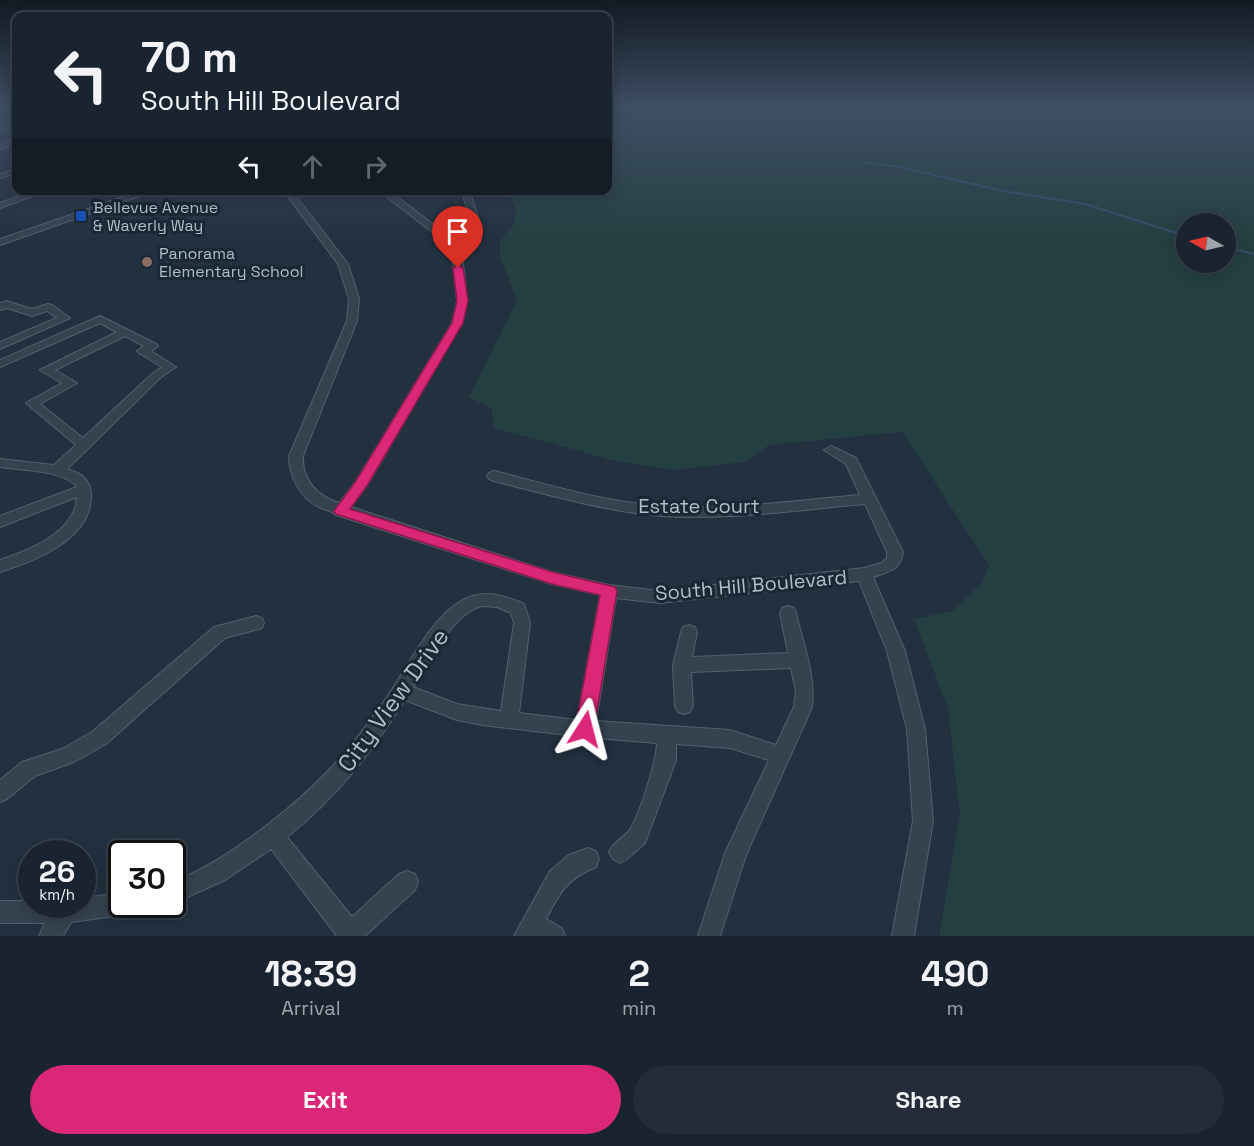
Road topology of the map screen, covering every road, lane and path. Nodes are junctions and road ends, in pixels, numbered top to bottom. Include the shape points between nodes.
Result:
1 (31, 195) edge
2 (138, 195) edge
3 (290, 195) edge
4 (389, 195) edge
5 (467, 195) edge
6 (0, 206) edge
7 (461, 236) junction
8 (0, 242) edge
9 (0, 307) edge
10 (125, 332) junction
11 (0, 346) edge
12 (0, 364) edge
13 (84, 445) junction
14 (831, 450) dead end
15 (0, 463) edge
16 (57, 470) junction
17 (494, 476) dead end
18 (85, 489) junction
19 (870, 499) junction
20 (341, 511) junction
21 (0, 522) edge
22 (0, 566) edge
23 (864, 574) junction
24 (609, 591) junction
25 (788, 613) dead end
26 (256, 623) dead end
27 (689, 632) dead end
28 (800, 660) junction
29 (682, 665) junction
30 (401, 691) junction
31 (684, 706) dead end
32 (508, 721) junction
33 (585, 729) junction
34 (667, 735) junction
35 (781, 755) junction
36 (0, 792) edge
37 (272, 834) junction
38 (620, 852) dead end
39 (588, 859) dead end
40 (407, 882) dead end
41 (186, 887) edge
42 (0, 912) edge
43 (18, 912) edge
44 (60, 918) edge
45 (529, 930) edge
46 (350, 935) edge
47 (50, 936) edge
48 (554, 936) edge
49 (709, 936) edge
50 (903, 936) edge

1 - 6 street
2 - 8 street
3 - 20 street, South Hill Boulevard via 343,264 354,298 352,321 299,446 295,468 309,492
4 - 7 street via 435,230
5 - 7 street via 475,220
7 - 20 street via 456,251 462,301 457,323
9 - 11 street via 6,304 32,313 48,307 65,318
10 - 12 street via 100,319
10 - 13 street via 152,346 143,351 171,367 156,376
10 - 13 street via 46,370 71,383 32,403
13 - 16 street
14 - 19 street via 851,460
15 - 16 street
16 - 18 street via 78,477
17 - 19 street, Estate Court via 582,499 652,510 724,510
18 - 21 street
18 - 22 street via 82,509 66,531 32,555
19 - 23 street, South Hill Boulevard via 895,552 894,561 886,567
20 - 24 street, South Hill Boulevard via 552,578
23 - 24 street, South Hill Boulevard via 660,597
23 - 50 street via 896,651 915,729 923,822
24 - 33 street
25 - 28 street
26 - 36 street via 220,632 99,738 67,756 29,769
27 - 29 street
28 - 29 street
28 - 35 street via 805,691 803,707
29 - 31 street
30 - 32 street via 457,712
30 - 32 street, City View Drive via 436,639 464,607 486,598 499,600 518,609 522,623
30 - 37 street, City View Drive via 346,768
32 - 33 street
33 - 34 street
34 - 35 street via 730,739
34 - 38 street via 666,760 638,836
35 - 49 street via 736,853
37 - 41 street, City View Drive via 220,872
37 - 46 street
39 - 45 street via 563,871
40 - 46 street
42 - 43 street
44 - 47 street
45 - 48 street

